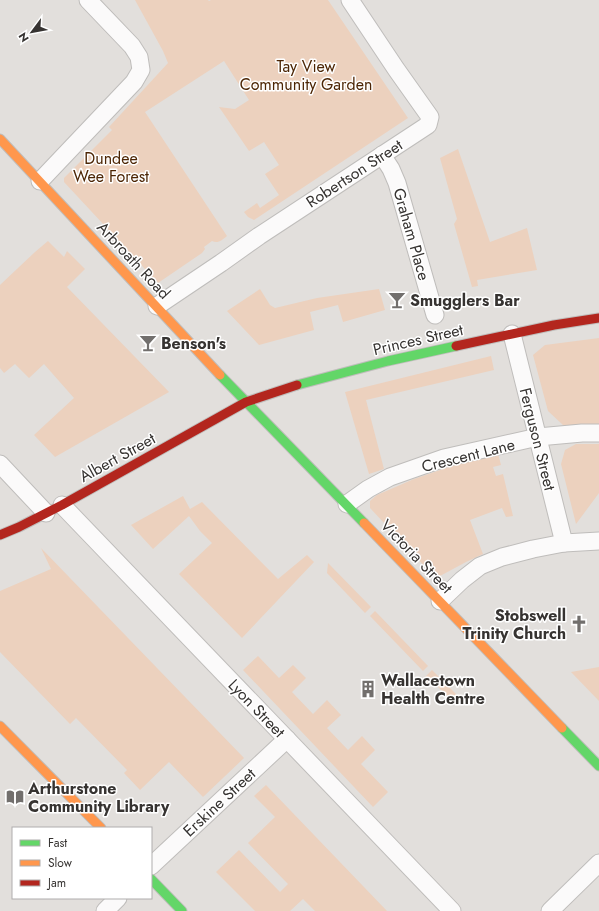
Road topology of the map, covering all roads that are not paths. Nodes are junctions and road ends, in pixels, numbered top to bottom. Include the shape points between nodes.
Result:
1 (88, 0) edge
2 (350, 0) edge
3 (0, 139) edge
4 (382, 156) junction
5 (40, 181) junction
6 (157, 306) junction
7 (435, 315) dead end
8 (599, 318) edge
9 (512, 334) junction
10 (246, 402) junction
11 (599, 433) edge
12 (538, 437) junction
13 (0, 464) edge
14 (347, 504) junction
15 (62, 505) junction
16 (46, 514) junction
17 (0, 535) edge
18 (599, 541) edge
19 (564, 544) junction
20 (440, 601) junction
21 (0, 726) edge
22 (287, 739) junction
23 (599, 766) edge
24 (100, 827) edge
25 (599, 863) edge
26 (152, 865) edge
27 (152, 880) edge
28 (117, 899) edge
29 (105, 911) edge
30 (182, 911) edge
31 (452, 911) edge
32 (550, 911) edge

1 - 5 street via 132,46 139,57 141,70 134,82
2 - 4 street, Robertson Street via 430,117 428,125
3 - 5 main road, Arbroath Road
4 - 6 street, Robertson Street
4 - 7 street, Graham Place via 397,183
5 - 6 main road, Arbroath Road
6 - 10 main road, Arbroath Road
8 - 9 main road, Princes Street
9 - 10 main road, Princes Street via 319,378
9 - 12 street, Ferguson Street
10 - 14 main road, Victoria Street
10 - 15 main road, Albert Street
11 - 12 street, Crescent Lane
12 - 14 street, Crescent Lane via 444,458 390,477
12 - 19 street, Ferguson Street
13 - 16 street
14 - 20 main road, Victoria Street
15 - 16 main road, Albert Street
15 - 22 street, Lyon Street
16 - 17 main road, Albert Street
18 - 19 street
19 - 20 street via 502,557 480,566
20 - 23 main road, Victoria Street
21 - 24 main road
22 - 26 street, Erskine Street
22 - 31 street, Lyon Street
25 - 32 street
27 - 30 main road
28 - 29 street

